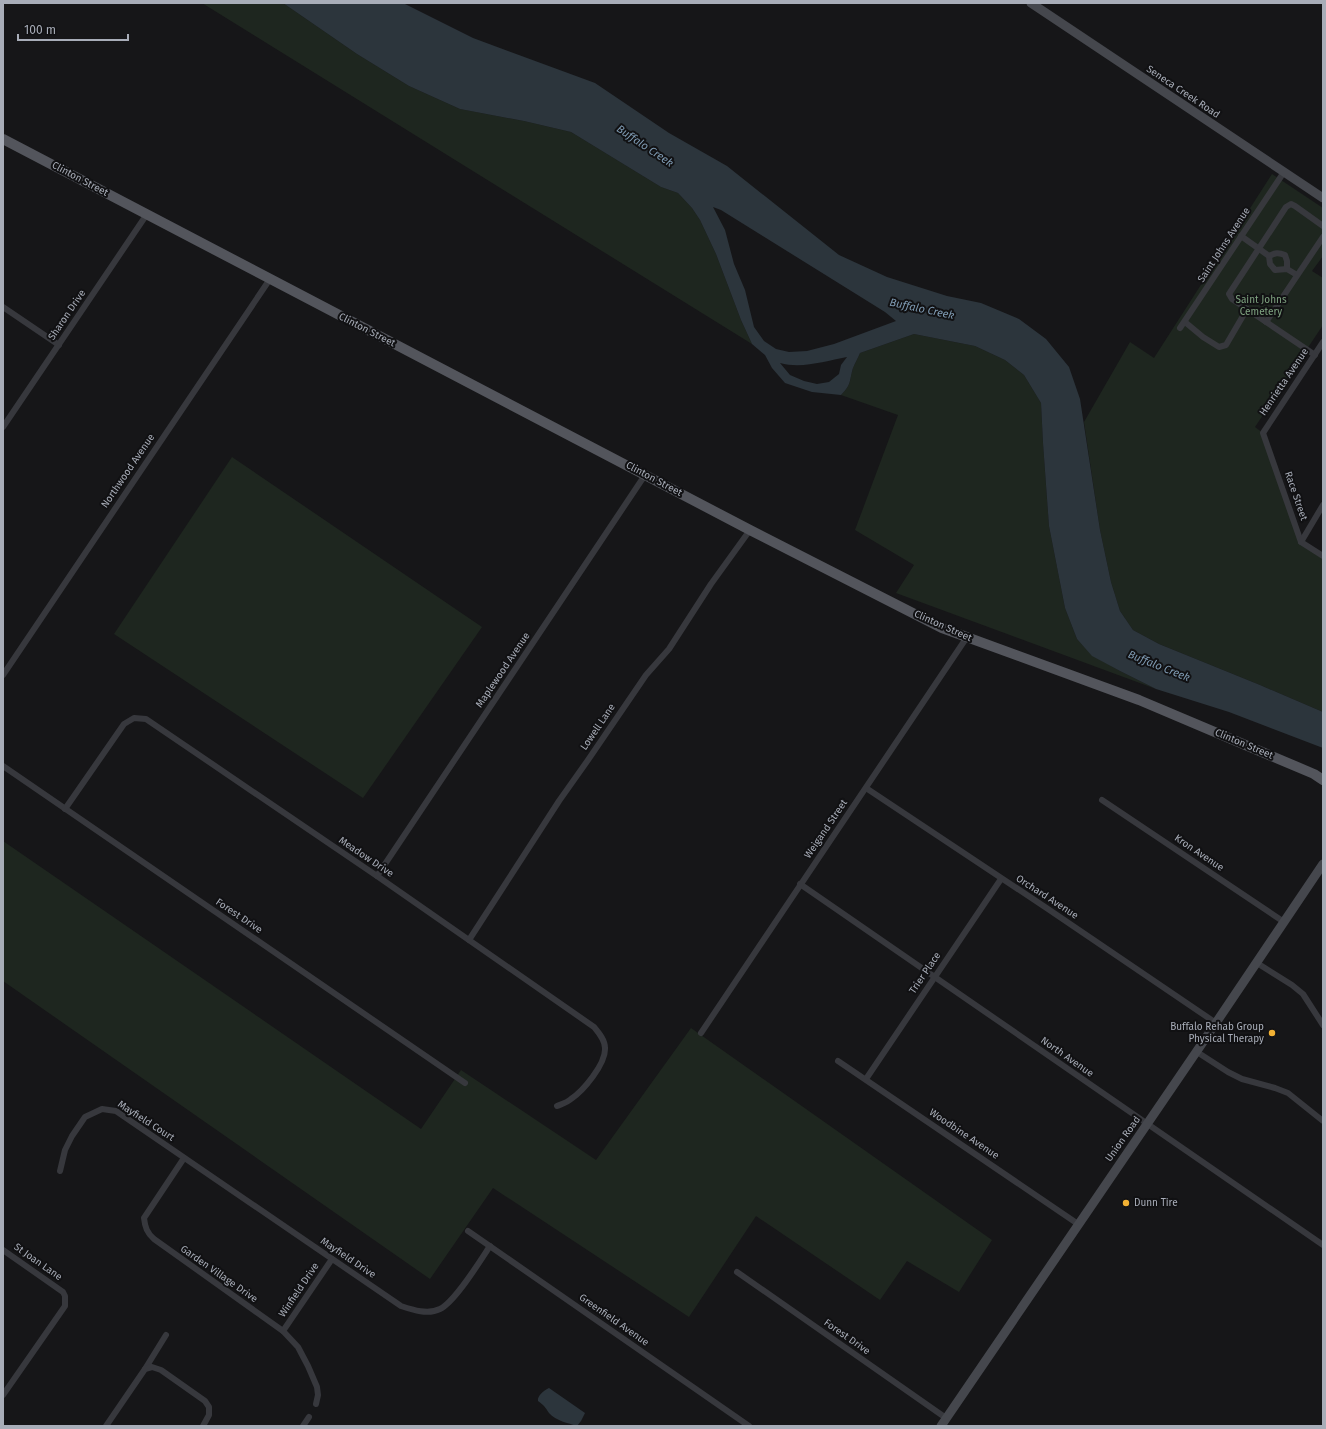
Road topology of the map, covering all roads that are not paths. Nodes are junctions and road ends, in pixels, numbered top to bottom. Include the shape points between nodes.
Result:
1 (1031, 3) edge
2 (3, 139) edge
3 (1284, 172) junction
4 (1323, 198) edge
5 (147, 214) junction
6 (1323, 226) edge
7 (1241, 236) junction
8 (1323, 237) edge
9 (1259, 249) junction
10 (1269, 256) junction
11 (1287, 269) junction
12 (1297, 276) junction
13 (270, 279) junction
14 (3, 307) edge
15 (1247, 309) junction
16 (1185, 322) junction
17 (1266, 322) junction
18 (1180, 328) dead end
19 (1323, 342) edge
20 (59, 345) junction
21 (1315, 355) junction
22 (3, 427) edge
23 (1262, 432) joint
24 (645, 475) junction
25 (1323, 505) edge
26 (750, 530) junction
27 (1301, 542) junction
28 (1323, 556) edge
29 (967, 637) junction
30 (3, 675) edge
31 (3, 766) edge
32 (1323, 780) edge
33 (866, 788) junction
34 (1102, 800) dead end
35 (65, 809) junction
36 (1323, 864) edge
37 (377, 876) junction
38 (1001, 879) junction
39 (800, 884) junction
40 (1284, 922) junction
41 (469, 940) junction
42 (1257, 963) junction
43 (934, 977) junction
44 (1216, 1023) junction
45 (1323, 1025) edge
46 (701, 1033) dead end
47 (1197, 1052) junction
48 (838, 1061) dead end
49 (866, 1079) junction
50 (464, 1083) dead end
51 (557, 1106) dead end
52 (1323, 1121) edge
53 (1147, 1124) junction
54 (184, 1158) junction
55 (60, 1171) dead end
56 (1078, 1224) junction
57 (468, 1231) dead end
58 (1323, 1245) edge
59 (490, 1246) junction
60 (3, 1250) edge
61 (332, 1259) junction
62 (737, 1272) dead end
63 (283, 1331) junction
64 (166, 1335) dead end
65 (145, 1369) junction
66 (3, 1395) edge
67 (316, 1404) dead end
68 (309, 1417) dead end
69 (946, 1418) junction
70 (106, 1426) edge
71 (203, 1426) edge
72 (303, 1426) edge
73 (749, 1426) edge
74 (941, 1426) edge

1 - 3 main road, Seneca Creek Road
2 - 5 main road, Clinton Street
3 - 4 main road, Seneca Creek Road
3 - 7 street, Saint Johns Avenue
5 - 13 main road, Clinton Street
5 - 20 street, Sharon Drive
6 - 9 street via 1291,204 1286,207
7 - 9 street
7 - 16 street, Saint Johns Avenue
8 - 12 street
9 - 10 street
9 - 15 street via 1229,294
10 - 11 street via 1270,264 1275,270
10 - 11 street via 1274,253 1285,255
11 - 12 street
12 - 17 street
13 - 24 main road, Clinton Street
13 - 30 street, Northwood Avenue
14 - 20 street
15 - 16 street via 1226,345 1219,347 1202,338
15 - 17 street
16 - 18 street, Saint Johns Avenue
17 - 21 street
19 - 21 street, Henrietta Avenue
20 - 22 street, Sharon Drive
21 - 23 street, Henrietta Avenue
23 - 27 street, Race Street
24 - 26 main road, Clinton Street
24 - 37 street, Maplewood Avenue
25 - 27 street
26 - 29 main road, Clinton Street via 942,628
26 - 41 street, Lowell Lane via 669,649 646,675 559,801
27 - 28 street
29 - 32 main road, Clinton Street via 1139,700
29 - 33 street, Weigand Street
31 - 35 street, Forest Drive
33 - 38 street, Orchard Avenue
33 - 39 street, Weigand Street
34 - 40 street, Kron Avenue
35 - 37 street, Meadow Drive via 124,724 134,718 146,719
35 - 50 street, Forest Drive
36 - 40 main road, Union Road
37 - 41 street, Meadow Drive
38 - 43 street, Trier Place
38 - 44 street, Orchard Avenue
39 - 43 street, North Avenue
39 - 46 street, Weigand Street
40 - 42 main road, Union Road
41 - 51 street, Meadow Drive via 594,1026 601,1036 605,1049 601,1064 588,1084 571,1100
42 - 44 main road, Union Road
42 - 45 street via 1303,994
43 - 49 street, Trier Place
43 - 53 street, North Avenue
44 - 47 main road, Union Road
47 - 52 street via 1242,1080 1288,1093
47 - 53 main road, Union Road
48 - 49 street, Woodbine Avenue
49 - 56 street, Woodbine Avenue
53 - 56 main road, Union Road
53 - 58 street, North Avenue
54 - 55 street, Mayfield Court via 116,1111 102,1109 85,1117 79,1124 65,1150
54 - 61 street, Mayfield Drive
54 - 63 street, Garden Village Drive via 144,1218 148,1234
56 - 69 main road, Union Road
57 - 59 street, Greenfield Avenue
59 - 61 street, Mayfield Drive via 449,1302 440,1310 430,1312 415,1311 401,1306
59 - 73 street, Greenfield Avenue
60 - 66 street, St Joan Lane via 63,1292 65,1296 65,1306
61 - 63 street, Winfield Drive
62 - 69 street, Forest Drive
63 - 67 street, Garden Village Drive via 298,1347 308,1366 317,1387
64 - 65 street
65 - 70 street
65 - 71 street via 152,1367 161,1370 205,1401 209,1407 209,1415
68 - 72 street
69 - 74 main road, Union Road

